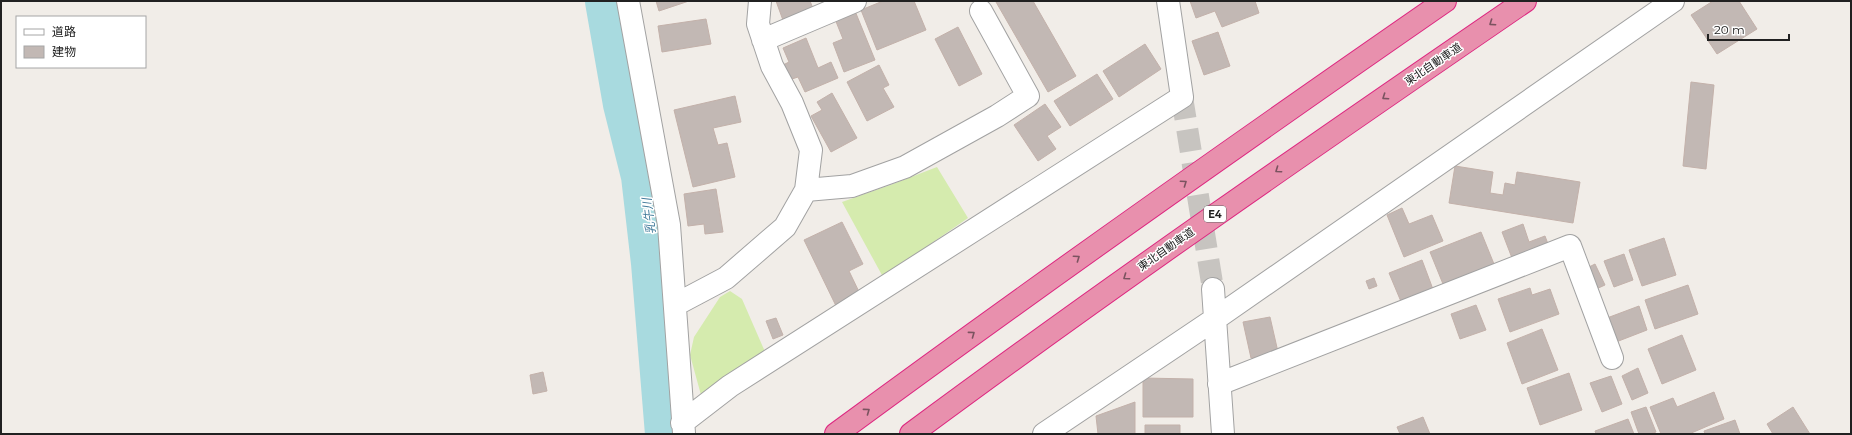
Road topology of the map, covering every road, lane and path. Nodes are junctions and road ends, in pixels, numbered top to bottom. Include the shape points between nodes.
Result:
1 (628, 1) edge
2 (760, 1) edge
3 (855, 1) edge
4 (1168, 1) edge
5 (1445, 1) edge
6 (1524, 1) edge
7 (1673, 1) edge
8 (981, 11) dead end
9 (763, 40) junction
10 (806, 190) junction
11 (1213, 290) tunnel mouth
12 (675, 305) junction
13 (1215, 319) junction
14 (1612, 358) dead end
15 (1219, 384) junction
16 (683, 429) edge
17 (836, 434) edge
18 (911, 434) edge
19 (1044, 434) edge
20 (1223, 434) edge

1 - 12 street via 669,225
2 - 9 street via 758,24
3 - 9 street
4 - 16 street via 1182,97 730,386
17 -> 5 highway via 1013,304
6 -> 18 highway, 東北自動車道 / E4 via 1058,325
7 - 13 street
8 - 10 street via 1028,96 905,167 852,186
9 - 10 street via 772,66 792,103 811,150
10 - 12 street via 785,227 726,278
11 - 13 street
12 - 16 street
13 - 15 street
13 - 19 street
14 - 15 street via 1570,246
15 - 20 street

